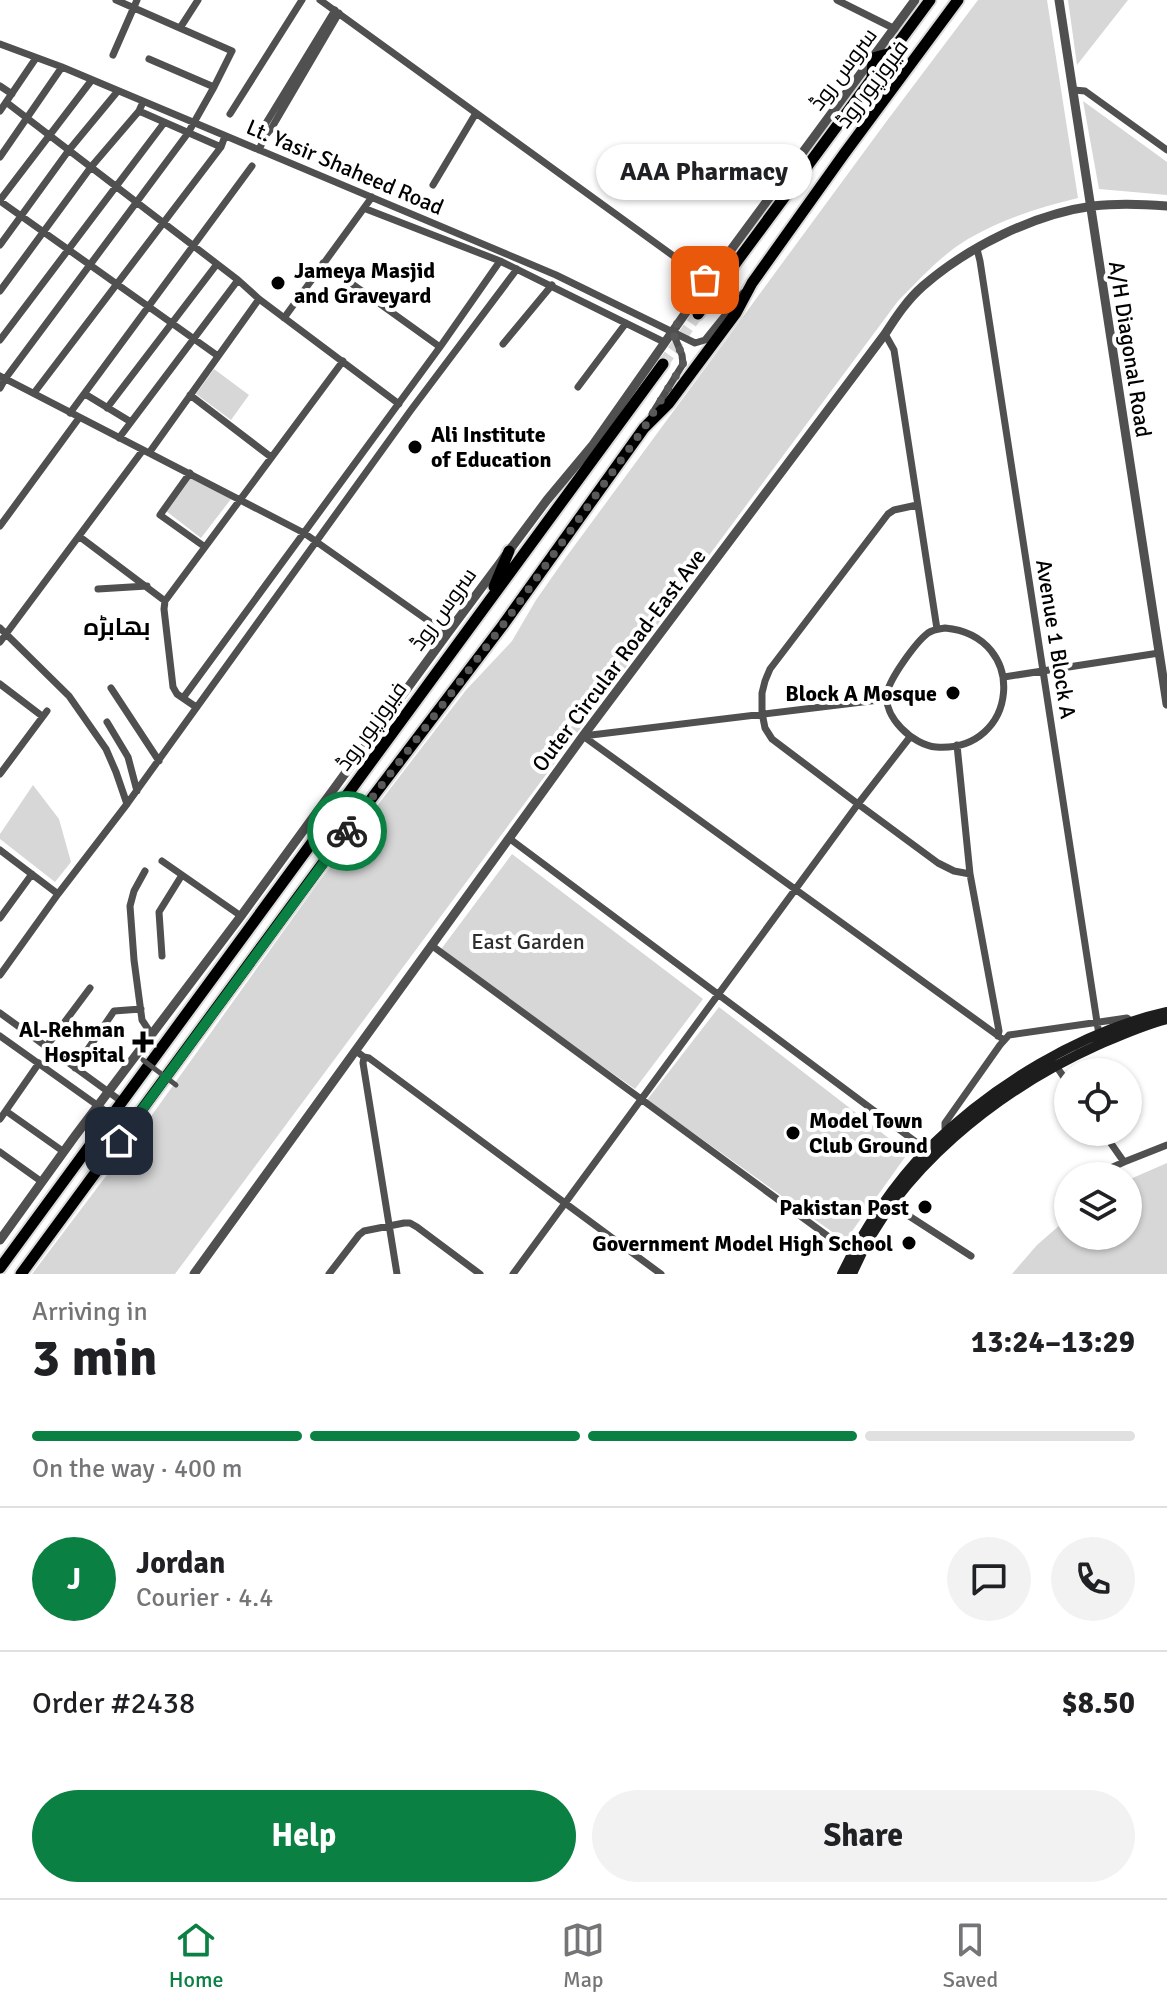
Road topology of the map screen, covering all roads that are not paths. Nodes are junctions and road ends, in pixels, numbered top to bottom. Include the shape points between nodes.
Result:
1 (116, 0) edge
2 (198, 0) edge
3 (302, 0) edge
4 (320, 0) edge
5 (837, 0) edge
6 (915, 0) edge
7 (930, 0) edge
8 (958, 0) edge
9 (1059, 0) edge
10 (135, 4) edge
11 (337, 12) junction
12 (180, 28) junction
13 (895, 29) junction
14 (0, 44) edge
15 (891, 53) junction
16 (113, 55) dead end
17 (36, 58) junction
18 (873, 58) junction
19 (149, 59) dead end
20 (62, 67) junction
21 (872, 79) junction
22 (91, 81) junction
23 (0, 86) edge
24 (214, 87) junction
25 (1074, 90) junction
26 (117, 92) junction
27 (12, 94) junction
28 (143, 102) junction
29 (2, 108) edge
30 (139, 111) junction
31 (476, 113) junction
32 (230, 114) dead end
33 (28, 119) junction
34 (193, 122) junction
35 (164, 123) junction
36 (188, 133) junction
37 (49, 135) junction
38 (225, 136) junction
39 (221, 147) junction
40 (69, 150) junction
41 (259, 150) junction
42 (1167, 150) edge
43 (0, 157) edge
44 (252, 166) dead end
45 (91, 167) junction
46 (433, 185) dead end
47 (117, 187) junction
48 (372, 197) junction
49 (0, 200) edge
50 (137, 202) junction
51 (1167, 206) edge
52 (1090, 207) junction
53 (366, 209) junction
54 (21, 216) junction
55 (164, 223) junction
56 (44, 232) junction
57 (0, 245) edge
58 (193, 246) junction
59 (977, 249) junction
60 (69, 250) junction
61 (500, 261) junction
62 (323, 263) junction
63 (217, 264) junction
64 (90, 265) junction
65 (517, 269) junction
66 (556, 275) junction
67 (238, 280) junction
68 (708, 281) junction
69 (752, 283) junction
70 (118, 284) junction
71 (551, 286) junction
72 (0, 291) edge
73 (259, 299) junction
74 (149, 307) junction
75 (621, 307) junction
76 (698, 314) tunnel mouth
77 (284, 318) junction
78 (647, 319) junction
79 (622, 321) junction
80 (172, 323) junction
81 (638, 328) junction
82 (672, 331) junction
83 (885, 334) junction
84 (194, 339) junction
85 (0, 340) edge
86 (664, 342) junction
87 (503, 344) dead end
88 (440, 347) junction
89 (218, 356) junction
90 (343, 361) junction
91 (663, 364) tunnel mouth
92 (2, 378) edge
93 (578, 387) dead end
94 (0, 388) edge
95 (34, 393) junction
96 (85, 394) junction
97 (190, 395) junction
98 (399, 404) junction
99 (107, 408) junction
100 (74, 416) junction
101 (131, 422) junction
102 (644, 428) junction
103 (119, 438) junction
104 (146, 452) junction
105 (271, 457) junction
106 (190, 473) junction
107 (240, 499) junction
108 (917, 505) junction
109 (0, 526) edge
110 (304, 533) junction
111 (80, 537) junction
112 (317, 541) junction
113 (205, 547) junction
114 (509, 551) junction
115 (147, 586) junction
116 (98, 589) dead end
117 (165, 601) junction
118 (488, 602) junction
119 (937, 629) junction
120 (3, 630) edge
121 (447, 634) junction
122 (0, 642) edge
123 (1162, 654) edge
124 (1043, 672) junction
125 (1004, 677) junction
126 (0, 684) edge
127 (111, 688) dead end
128 (183, 698) junction
129 (887, 699) junction
130 (1167, 704) edge
131 (196, 707) junction
132 (762, 713) junction
133 (107, 722) dead end
134 (583, 736) junction
135 (910, 737) junction
136 (957, 745) junction
137 (159, 761) junction
138 (0, 774) edge
139 (137, 791) junction
140 (127, 804) junction
141 (858, 804) junction
142 (510, 839) junction
143 (0, 850) edge
144 (162, 861) dead end
145 (145, 871) dead end
146 (32, 874) junction
147 (970, 874) junction
148 (182, 875) junction
149 (795, 890) junction
150 (58, 894) junction
151 (241, 916) junction
152 (0, 918) edge
153 (431, 945) junction
154 (162, 956) dead end
155 (0, 975) edge
156 (90, 988) dead end
157 (719, 993) junction
158 (141, 1009) junction
159 (1167, 1012) edge
160 (0, 1013) edge
161 (1167, 1019) edge
162 (1097, 1022) junction
163 (1134, 1025) junction
164 (152, 1035) junction
165 (1099, 1035) junction
166 (0, 1036) edge
167 (1001, 1038) junction
168 (46, 1047) junction
169 (360, 1054) junction
170 (1071, 1058) edge
171 (143, 1060) dead end
172 (39, 1063) junction
173 (1054, 1067) edge
174 (75, 1068) junction
175 (176, 1085) dead end
176 (109, 1092) junction
177 (642, 1100) junction
178 (121, 1101) junction
179 (98, 1106) junction
180 (6, 1111) junction
181 (111, 1115) junction
182 (0, 1119) edge
183 (947, 1131) junction
184 (1167, 1145) edge
185 (1113, 1146) edge
186 (0, 1152) edge
187 (64, 1152) junction
188 (931, 1152) junction
189 (1124, 1162) joint
190 (42, 1182) junction
191 (565, 1203) junction
192 (892, 1205) junction
193 (389, 1226) junction
194 (0, 1240) edge
195 (855, 1256) junction
196 (971, 1256) dead end
197 (0, 1268) edge
198 (21, 1274) edge
199 (194, 1274) edge
200 (329, 1274) edge
201 (397, 1274) edge
202 (480, 1274) edge
203 (513, 1274) edge
204 (661, 1274) edge
205 (842, 1274) edge
206 (852, 1274) edge

1 - 10 street
2 - 12 street
3 - 32 street
4 - 11 street
5 - 13 street
6 - 13 street, سروس روڈ
7 - 15 main road, فیروزپور روڈ
8 - 69 main road, فیروزپور روڈ
9 - 25 street, A/H Diagonal Road
10 - 12 street
10 - 16 street
11 - 31 street
11 - 41 street via 263,128
12 - 24 street via 232,51
13 - 18 street, سروس روڈ
14 - 17 street, Lt. Yasir Shaheed Road
15 - 18 main road
15 - 21 main road, فیروزپور روڈ
17 - 20 street, Lt. Yasir Shaheed Road
17 - 27 street
18 - 21 main road
18 - 68 street, سروس روڈ
19 - 24 street
20 - 22 street, Lt. Yasir Shaheed Road
20 - 33 street
21 - 76 main road, فیروزپور روڈ
22 - 26 street, Lt. Yasir Shaheed Road
22 - 37 street
23 - 27 street
24 - 34 street
25 - 42 street via 1085,91
25 - 52 street, A/H Diagonal Road
26 - 28 street, Lt. Yasir Shaheed Road
26 - 40 street
27 - 29 street
28 - 30 street
28 - 34 street, Lt. Yasir Shaheed Road
29 - 33 street
30 - 35 street
30 - 45 street
31 - 46 street
31 - 68 street
33 - 37 street
33 - 43 street
34 - 36 street
34 - 38 street, Lt. Yasir Shaheed Road
35 - 36 street
35 - 47 street
36 - 39 street
36 - 50 street
37 - 40 street
37 - 49 street
38 - 39 street
38 - 41 street, Lt. Yasir Shaheed Road
39 - 55 street
40 - 45 street
40 - 54 street
41 - 48 street, Lt. Yasir Shaheed Road
44 - 58 street
45 - 47 street
45 - 56 street
47 - 50 street
47 - 60 street
48 - 53 street
48 - 66 street, Lt. Yasir Shaheed Road
49 - 54 street
50 - 55 street
50 - 64 street
51 - 52 street, Outer Circular Road-East Ave
52 - 59 street, Outer Circular Road-East Ave via 1032,222
52 - 123 street, A/H Diagonal Road
53 - 61 street
53 - 62 street
54 - 56 street
54 - 57 street
55 - 58 street
55 - 70 street
56 - 60 street
56 - 72 street
58 - 63 street
58 - 74 street
59 - 83 street, Outer Circular Road-East Ave via 922,287
59 - 124 street, Avenue 1 Block A
60 - 64 street
60 - 85 street
61 - 65 street
61 - 88 street
62 - 77 street
62 - 88 street
63 - 67 street
63 - 80 street
64 - 70 street
64 - 92 street
65 - 71 street
65 - 112 street
66 - 71 street
66 - 75 street, Lt. Yasir Shaheed Road
67 - 73 street
67 - 84 street
68 - 82 street, سروس روڈ
69 - 82 street, Lt. Yasir Shaheed Road via 702,342
69 - 102 main road, فیروزپور روڈ via 669,403
70 - 74 street
70 - 95 street
71 - 79 street
71 - 87 street
73 - 77 street
73 - 89 street
74 - 80 street
74 - 96 street
75 - 78 street, Lt. Yasir Shaheed Road
75 - 79 street
77 - 90 street
78 - 81 street
78 - 82 street, Lt. Yasir Shaheed Road
79 - 81 street
79 - 93 street
80 - 84 street
80 - 99 street
81 - 86 street
82 - 86 street, سروس روڈ
82 - 102 street via 683,364
83 - 108 street via 894,350
83 - 134 street, Outer Circular Road-East Ave
84 - 89 street
84 - 101 street
86 - 114 street, سروس روڈ via 592,446
88 - 98 street
89 - 97 street
90 - 98 street
90 - 105 street
91 - 118 main road, فیروزپور روڈ
92 - 94 street
92 - 95 street
95 - 100 street
96 - 99 street
96 - 100 street
97 - 104 street
97 - 105 street
98 - 110 street
99 - 101 street
100 - 103 street
100 - 109 street
101 - 103 street
102 - 198 main road, فیروزپور روڈ
103 - 104 street
104 - 106 street
104 - 111 street
105 - 107 street
106 - 107 street
106 - 113 street via 160,515
107 - 110 street
107 - 113 street
108 - 119 street
108 - 132 street via 888,514 770,669
110 - 112 street
110 - 128 street
111 - 115 street
111 - 120 street
112 - 121 street
112 - 131 street
113 - 117 street
114 - 118 main road
114 - 121 street, سروس روڈ
115 - 116 street
115 - 117 street
117 - 128 street via 173,687
118 - 178 main road, فیروزپور روڈ
119 - 125 street via 957,629 983,642
119 - 129 street via 921,640 898,671
120 - 122 street
120 - 140 street via 89,723 106,749
121 - 151 street, سروس روڈ
123 - 124 street
123 - 130 street, A/H Diagonal Road
124 - 125 street
124 - 162 street, Avenue 1 Block A
125 - 136 street via 1003,700 992,724 974,740
126 - 138 street via 44,713
127 - 137 street
128 - 131 street
129 - 132 street
129 - 135 street
131 - 137 street
132 - 134 street
132 - 141 street via 772,739
133 - 139 street via 128,757
134 - 142 street, Outer Circular Road-East Ave
134 - 149 street
135 - 136 street via 936,747
135 - 141 street
136 - 147 street
137 - 139 street
139 - 140 street
140 - 150 street
141 - 147 street via 938,863
141 - 149 street
142 - 153 street, Outer Circular Road-East Ave
142 - 157 street
143 - 146 street
144 - 148 street
145 - 158 street via 130,906
146 - 150 street
146 - 152 street
147 - 167 street
148 - 151 street
148 - 154 street via 159,912
149 - 157 street
149 - 167 street
150 - 155 street
151 - 164 street, سروس روڈ
153 - 169 street, Outer Circular Road-East Ave
153 - 177 street
156 - 168 street
157 - 177 street
157 - 188 street
158 - 164 street
158 - 174 street via 114,1011
159 - 163 main road
160 - 168 street
161 - 163 main road
162 - 163 street via 1127,1018
162 - 165 street, Avenue 1 Block A
162 - 167 street
163 - 165 main road
163 - 170 main road
164 - 176 street, سروس روڈ
165 - 183 main road via 1022,1075
166 - 172 street
167 - 183 street via 945,1123
168 - 174 street
169 - 191 street
169 - 193 street
169 - 199 street, Outer Circular Road-East Ave
171 - 175 street, bridge
172 - 179 street
172 - 180 street
173 - 188 main road via 1002,1098
174 - 176 street
176 - 178 street
176 - 179 street, سروس روڈ
177 - 191 street
177 - 195 street
178 - 181 main road, فیروزپور روڈ
179 - 181 street
179 - 187 street, سروس روڈ
180 - 182 street
180 - 187 street
181 - 197 main road, فیروزپور روڈ
183 - 188 main road
184 - 189 street
185 - 189 street
186 - 190 street
187 - 190 street, سروس روڈ
188 - 192 main road
188 - 195 main road via 881,1207
190 - 194 street, سروس روڈ
191 - 203 street
191 - 204 street
192 - 195 main road
192 - 196 street
193 - 200 street via 364,1231
193 - 201 street
193 - 202 street via 410,1223
195 - 205 main road
195 - 206 main road

